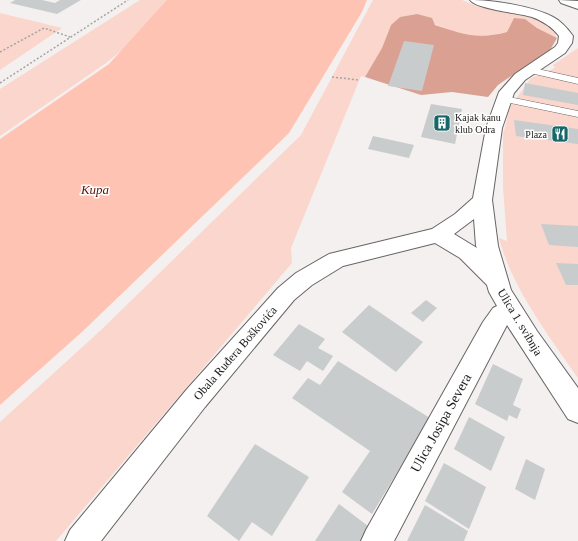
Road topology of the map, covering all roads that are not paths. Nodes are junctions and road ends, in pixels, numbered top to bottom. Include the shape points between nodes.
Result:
1 (476, 0) edge
2 (565, 0) edge
3 (578, 5) edge
4 (571, 32) edge
5 (533, 68) junction
6 (578, 74) edge
7 (578, 81) edge
8 (504, 99) junction
9 (578, 114) edge
10 (482, 200) junction
11 (438, 236) junction
12 (496, 280) junction
13 (511, 310) junction
14 (578, 410) edge
15 (81, 541) edge
16 (377, 541) edge

1 - 4 street via 540,16
2 - 3 street
4 - 5 street via 566,36 563,47
5 - 6 lane
5 - 7 lane
5 - 8 street via 514,83
8 - 9 lane
8 - 10 street via 494,128
10 - 11 street, Obala Ruđera Boškovića via 462,219
10 - 12 street, Ulica 1. svibnja via 487,246
11 - 12 street via 468,252
11 - 15 street, Obala Ruđera Boškovića via 337,260 304,279 286,294 196,398
12 - 13 street, Ulica 1. svibnja
13 - 14 street, Ulica 1. svibnja
13 - 16 street, Ulica Josipa Severa via 501,315 492,329

